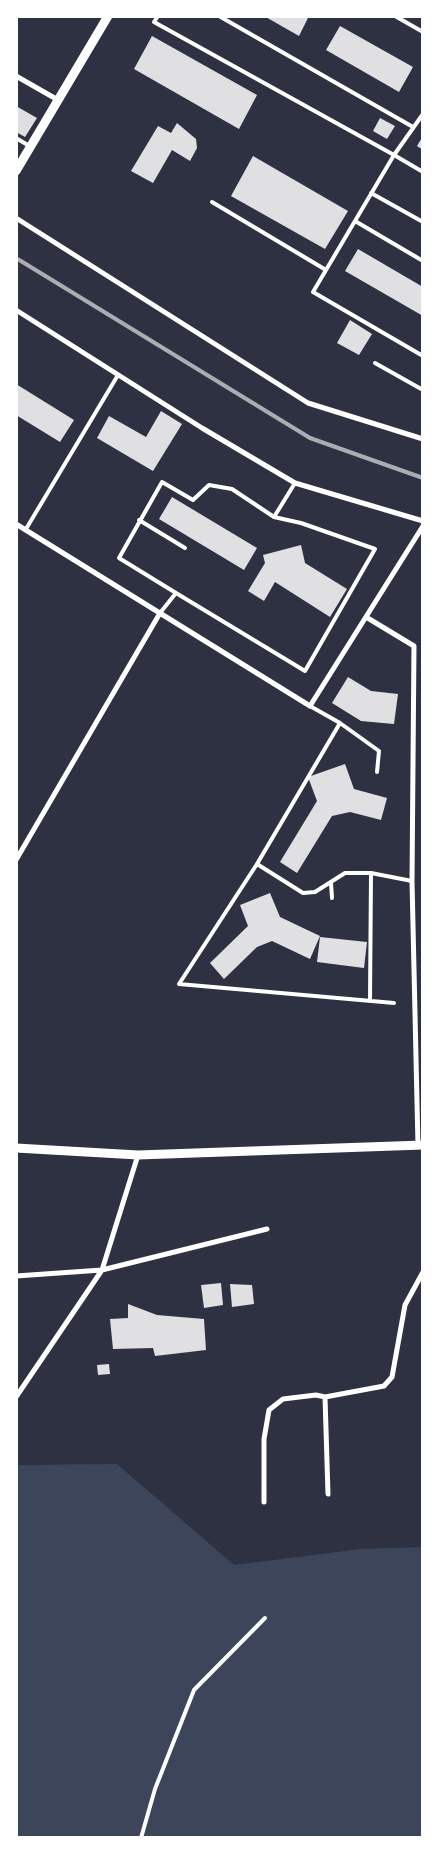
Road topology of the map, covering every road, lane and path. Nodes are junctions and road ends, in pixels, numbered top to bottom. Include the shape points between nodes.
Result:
1 (108, 16) edge
2 (158, 16) edge
3 (219, 16) edge
4 (395, 16) edge
5 (423, 32) edge
6 (16, 76) edge
7 (58, 100) junction
8 (423, 114) edge
9 (413, 127) junction
10 (16, 138) edge
11 (31, 147) junction
12 (394, 155) junction
13 (16, 171) edge
14 (423, 172) edge
15 (371, 193) junction
16 (212, 202) dead end
17 (16, 218) edge
18 (355, 222) junction
19 (423, 222) edge
20 (423, 260) edge
21 (326, 270) junction
22 (16, 310) edge
23 (423, 356) edge
24 (374, 363) dead end
25 (118, 375) junction
26 (423, 390) edge
27 (423, 439) edge
28 (295, 482) junction
29 (274, 517) junction
30 (140, 520) junction
31 (423, 521) edge
32 (16, 524) edge
33 (423, 526) edge
34 (26, 529) junction
35 (185, 548) dead end
36 (176, 593) junction
37 (160, 613) junction
38 (366, 617) junction
39 (310, 706) junction
40 (340, 723) junction
41 (376, 772) dead end
42 (16, 860) edge
43 (257, 864) junction
44 (371, 873) junction
45 (412, 881) junction
46 (331, 884) junction
47 (332, 898) dead end
48 (370, 1001) junction
49 (394, 1003) dead end
50 (420, 1146) edge
51 (17, 1150) edge
52 (138, 1155) junction
53 (267, 1229) dead end
54 (102, 1270) junction
55 (423, 1272) edge
56 (16, 1276) edge
57 (16, 1396) edge
58 (325, 1397) junction
59 (328, 1494) dead end
60 (264, 1502) dead end
61 (265, 1618) dead end
62 (141, 1838) edge

1 - 7 street
2 - 12 lane via 154,22
3 - 9 lane
4 - 5 lane
6 - 7 street
7 - 11 street
8 - 9 lane
9 - 12 lane
10 - 11 lane
11 - 13 street
12 - 14 lane
12 - 15 lane
15 - 18 lane
15 - 19 lane
16 - 21 lane
17 - 27 street via 308,403
18 - 20 lane
18 - 21 lane
21 - 23 lane via 313,292
22 - 25 street
24 - 26 lane
25 - 28 street
25 - 34 lane
28 - 29 lane
28 - 31 street
29 - 30 lane via 232,489 209,485 193,500 162,482
29 - 36 lane via 300,522 375,549 305,671
30 - 35 lane
30 - 36 lane via 119,558
32 - 34 street
33 - 38 street
34 - 37 street
36 - 37 lane
37 - 39 street
37 - 42 street
38 - 39 street
38 - 45 street via 414,646
39 - 40 lane
40 - 41 lane via 379,751
40 - 43 lane
43 - 46 lane via 303,893 315,892
43 - 48 lane via 179,984
44 - 45 lane
44 - 46 lane via 345,873
44 - 48 lane
45 - 50 street
46 - 47 lane
48 - 49 lane
50 - 52 street
51 - 52 street
52 - 54 street
53 - 54 street
54 - 56 street
54 - 57 street
55 - 58 street via 405,1305 392,1377 384,1386
58 - 59 street
58 - 60 street via 316,1395 283,1400 269,1410 264,1439
61 - 62 lane via 194,1690 155,1789

